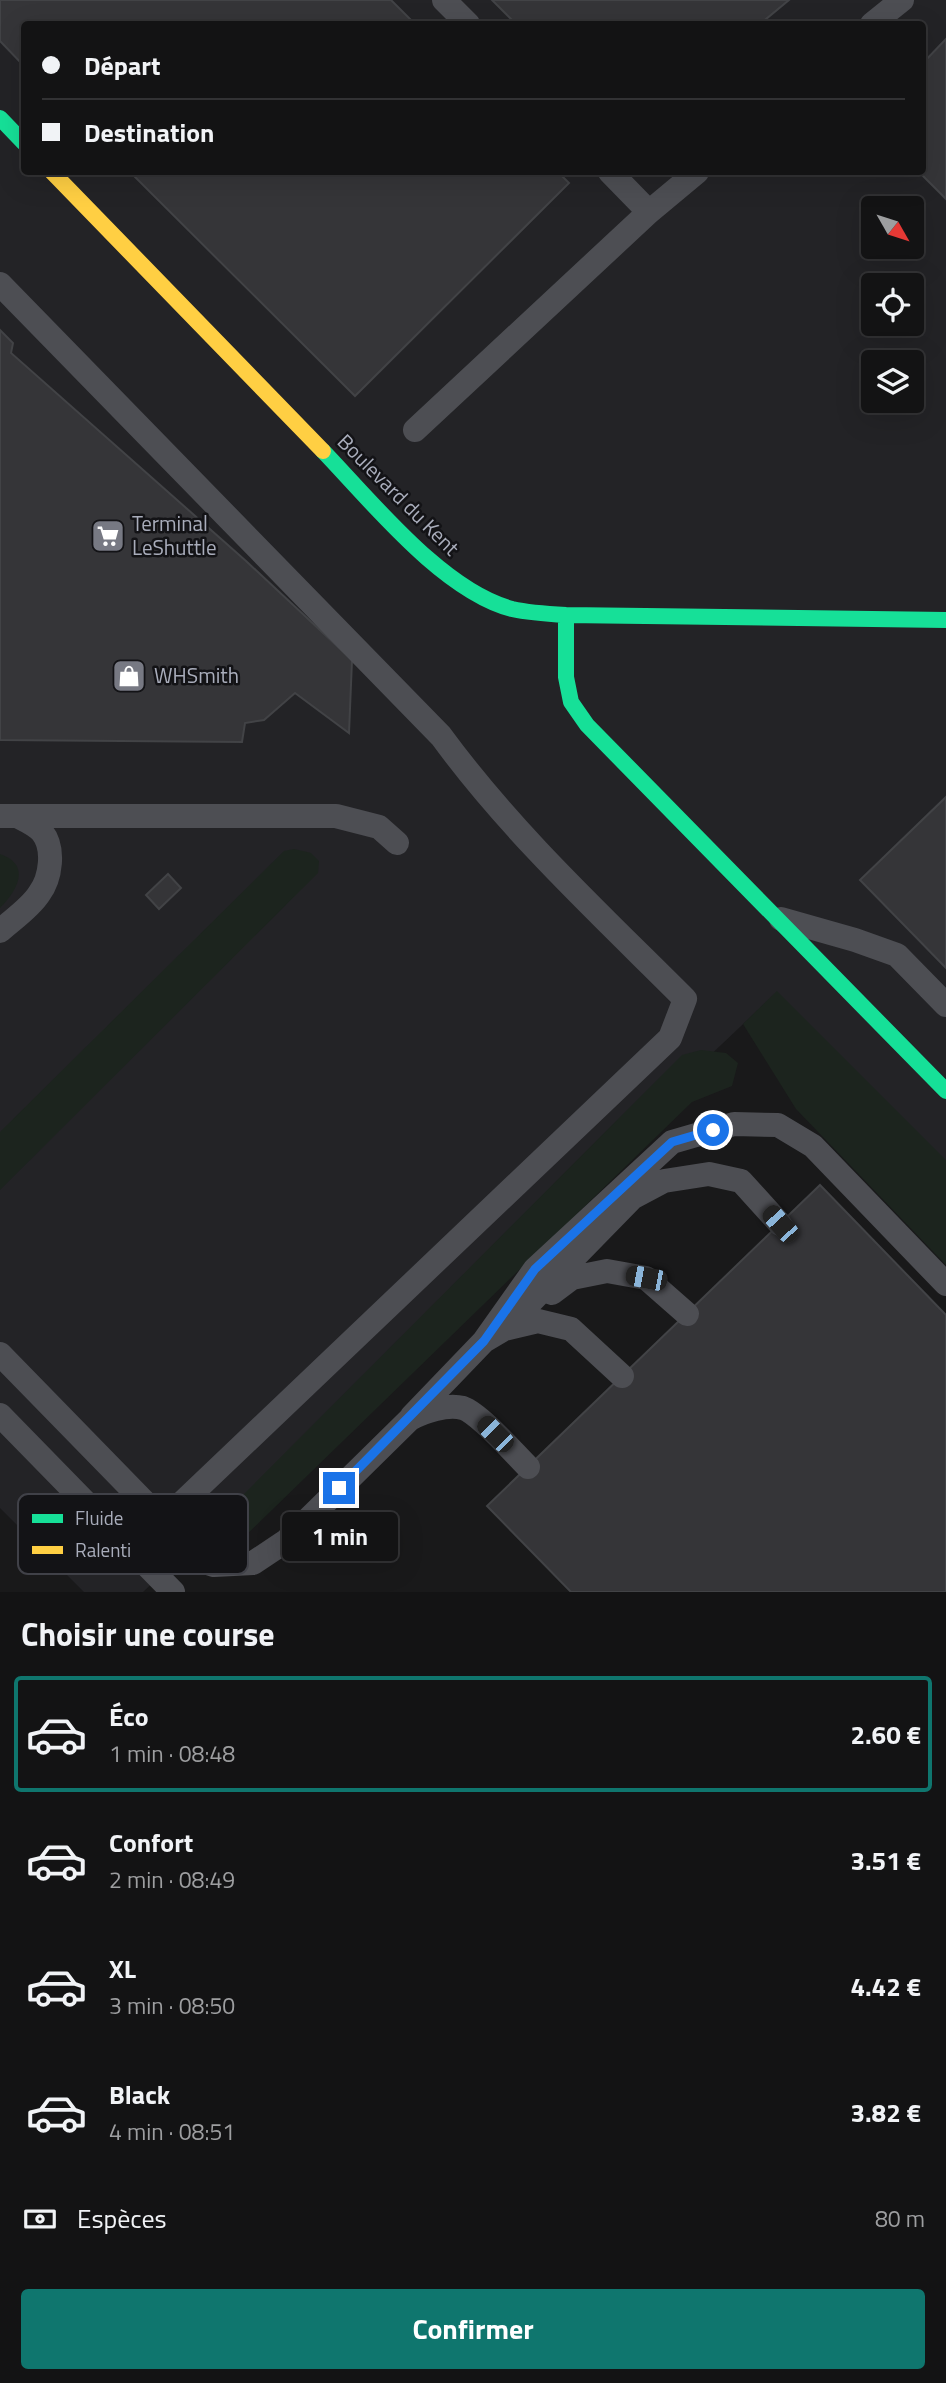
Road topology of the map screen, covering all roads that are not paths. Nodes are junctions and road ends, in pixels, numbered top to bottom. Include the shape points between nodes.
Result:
1 (444, 0) edge
2 (902, 0) edge
3 (465, 21) edge
4 (876, 21) edge
5 (0, 118) edge
6 (21, 140) edge
7 (55, 175) edge
8 (613, 175) edge
9 (693, 175) edge
10 (649, 212) junction
11 (0, 284) edge
12 (415, 429) dead end
13 (566, 615) junction
14 (946, 620) edge
15 (10, 817) edge
16 (397, 844) dead end
17 (776, 918) junction
18 (0, 932) edge
19 (946, 1005) edge
20 (946, 1091) edge
21 (780, 1224) dead end
22 (946, 1284) edge
23 (687, 1314) dead end
24 (494, 1335) junction
25 (0, 1354) edge
26 (622, 1376) dead end
27 (0, 1415) edge
28 (410, 1419) junction
29 (528, 1467) dead end
30 (77, 1494) edge
31 (137, 1494) edge
32 (191, 1494) edge
33 (248, 1563) edge
34 (155, 1574) edge
35 (173, 1592) edge

1 - 3 lane
2 - 4 lane
5 - 6 street
7 - 13 street, Boulevard du Kent via 440,569 500,605
8 - 10 lane
9 - 10 lane
10 - 12 lane
11 - 32 lane via 441,736 472,779 685,999 670,1038
13 - 14 street, Boulevard du Kent
13 - 17 street via 566,677 571,702 587,725
15 - 16 lane via 336,816 379,827
15 - 18 lane via 32,824 43,834 50,850 49,868 39,894
17 - 19 lane via 898,956
17 - 20 street
21 - 24 lane via 741,1181 709,1174 664,1181 632,1198
22 - 24 lane via 813,1146 778,1125 734,1124 672,1142 535,1269
23 - 24 lane via 646,1278 607,1271 572,1278
24 - 26 lane via 538,1321 571,1329
24 - 28 lane
25 - 31 lane
27 - 30 lane
28 - 29 lane via 423,1411 462,1408 478,1417
28 - 33 lane via 286,1541
34 - 35 lane

